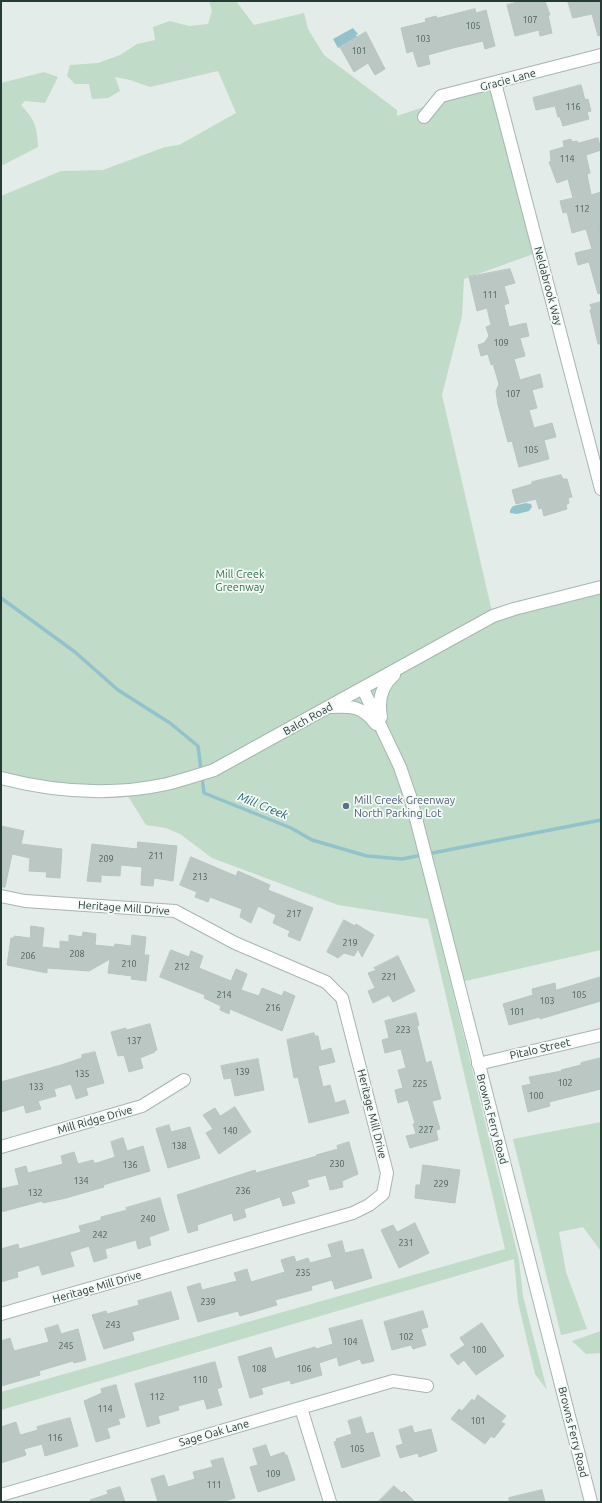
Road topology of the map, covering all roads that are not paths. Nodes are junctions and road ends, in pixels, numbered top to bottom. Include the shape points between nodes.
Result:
1 (601, 55) edge
2 (495, 83) junction
3 (424, 117) dead end
4 (601, 489) edge
5 (601, 587) edge
6 (404, 665) junction
7 (363, 689) junction
8 (329, 707) junction
9 (386, 738) junction
10 (1, 778) edge
11 (1, 896) edge
12 (601, 1035) edge
13 (478, 1064) junction
14 (184, 1080) dead end
15 (1, 1147) edge
16 (1, 1314) edge
17 (427, 1386) dead end
18 (301, 1408) junction
19 (1, 1495) edge
20 (330, 1502) edge
21 (591, 1502) edge

1 - 2 street, Gracie Lane
2 - 3 street, Gracie Lane via 441,96
2 - 4 street, Neldabrook Way
5 - 6 street, Balch Road via 514,608 493,616
6 - 7 street, Balch Road
6 - 9 street, Browns Ferry Road via 387,681 379,704
7 - 8 street, Balch Road
7 - 9 street, Browns Ferry Road
8 - 9 street, Browns Ferry Road via 360,708 370,716
8 - 10 street, Balch Road via 214,770 167,784 124,790 71,791
9 - 13 street, Browns Ferry Road via 411,799
11 - 16 street, Heritage Mill Drive via 25,901 175,911 235,943 326,982 342,998 387,1173 382,1194 369,1205 353,1213
12 - 13 street, Pitalo Street
13 - 21 street, Browns Ferry Road
14 - 15 street, Mill Ridge Drive via 142,1106
17 - 18 street, Sage Oak Lane via 393,1381
18 - 19 street, Sage Oak Lane
18 - 20 street

